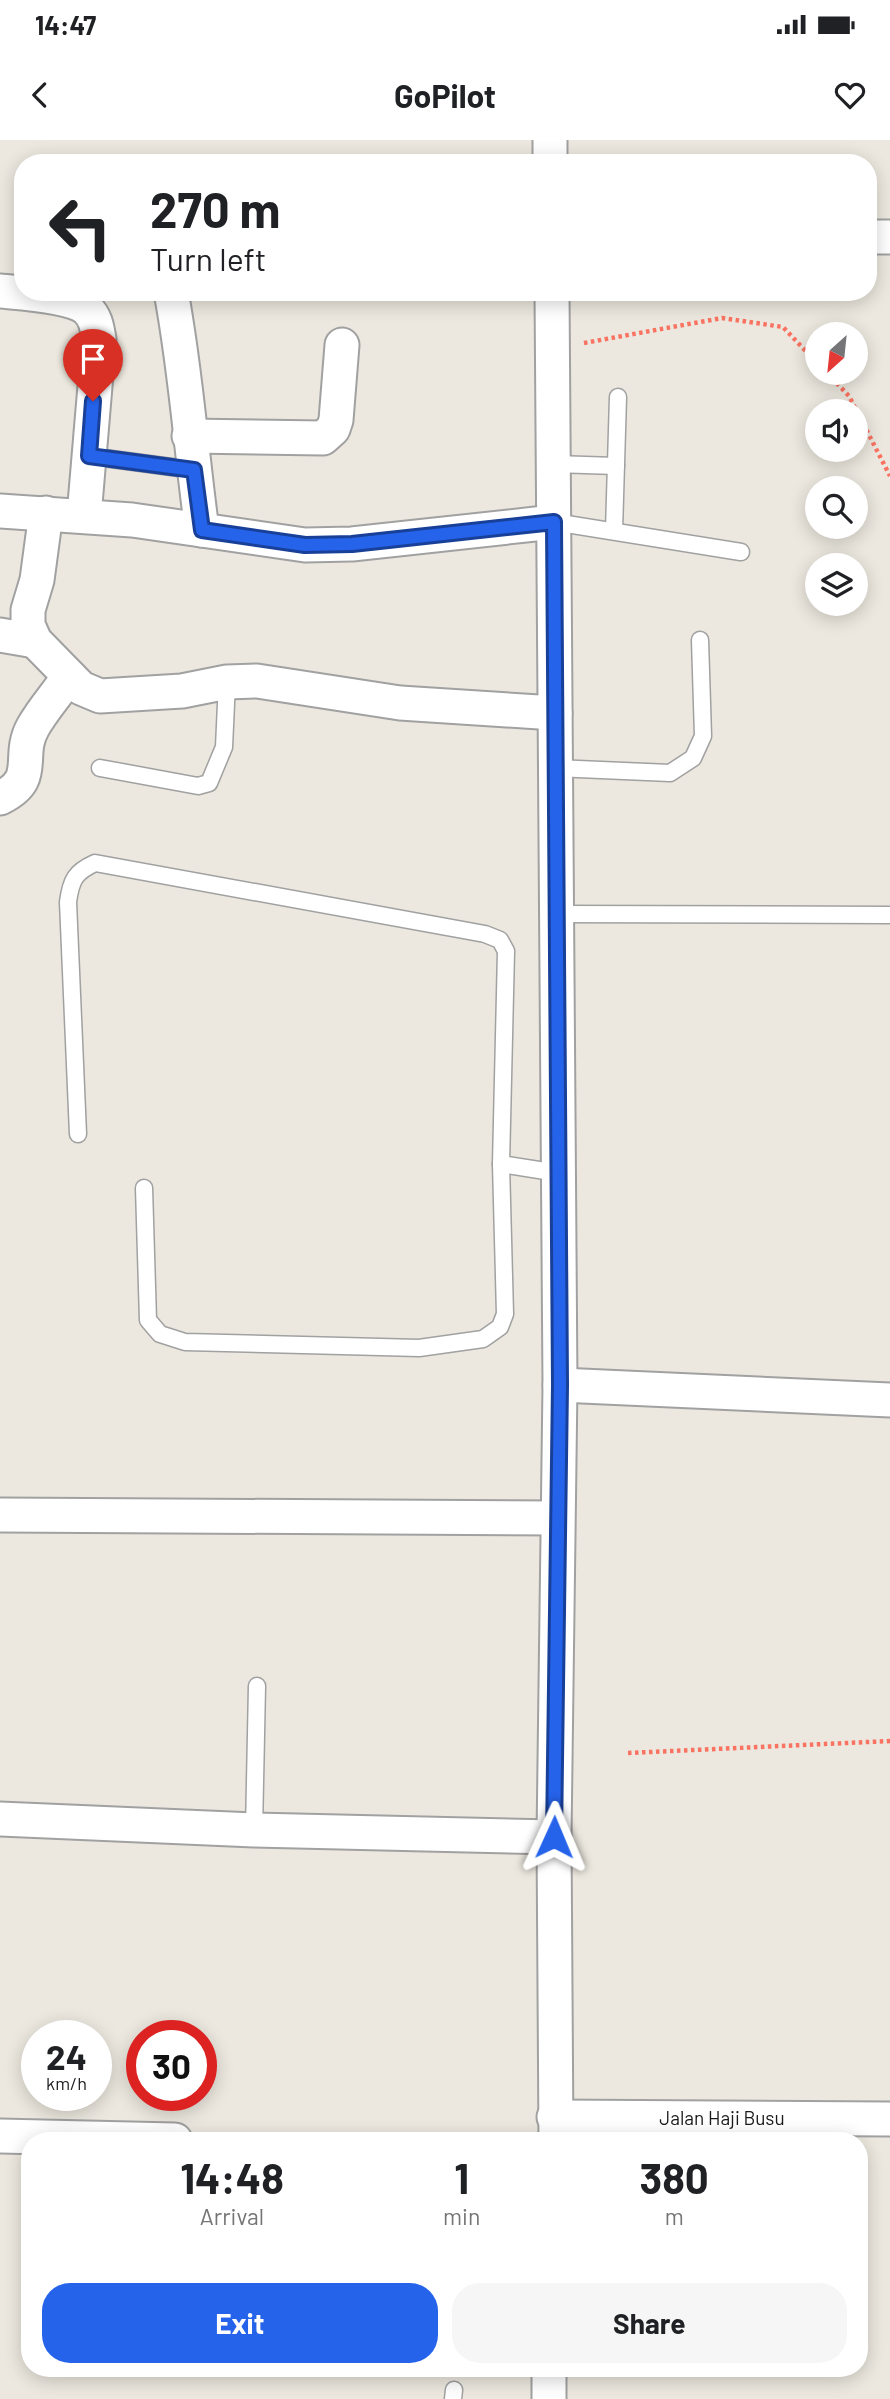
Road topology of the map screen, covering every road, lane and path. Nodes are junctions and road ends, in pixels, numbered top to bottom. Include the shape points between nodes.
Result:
1 (59, 301) edge
2 (173, 301) edge
3 (552, 301) edge
4 (342, 345) dead end
5 (552, 349) junction
6 (805, 350) edge
7 (838, 385) edge
8 (618, 397) dead end
9 (189, 436) junction
10 (89, 456) junction
11 (554, 464) junction
12 (616, 466) junction
13 (194, 470) junction
14 (890, 476) edge
15 (0, 511) edge
16 (46, 513) junction
17 (85, 516) junction
18 (554, 522) junction
19 (202, 530) junction
20 (614, 531) junction
21 (741, 552) dead end
22 (0, 635) edge
23 (700, 639) dead end
24 (35, 641) junction
25 (69, 676) junction
26 (227, 682) junction
27 (555, 713) junction
28 (100, 768) dead end
29 (555, 768) junction
30 (0, 798) edge
31 (556, 914) junction
32 (890, 915) edge
33 (78, 1134) dead end
34 (501, 1164) junction
35 (558, 1173) junction
36 (144, 1188) dead end
37 (560, 1385) junction
38 (890, 1400) edge
39 (0, 1516) edge
40 (557, 1518) junction
41 (257, 1686) dead end
42 (890, 1741) edge
43 (628, 1752) dead end
44 (0, 1819) edge
45 (254, 1830) junction
46 (554, 1837) junction
47 (890, 2119) edge
48 (555, 2129) edge
49 (0, 2136) edge
50 (21, 2136) edge
51 (549, 2377) edge
52 (549, 2399) edge

1 - 10 street via 86,308 96,321 99,340
2 - 9 street via 182,345
3 - 5 street
4 - 9 street via 336,420 323,438
5 - 6 path via 722,318 783,327
5 - 11 street
7 - 14 path via 849,396
8 - 12 lane
9 - 13 street
10 - 13 lane
10 - 17 street
11 - 12 lane
11 - 18 street
12 - 20 lane
13 - 19 street
15 - 16 street
16 - 17 street
16 - 24 street via 28,610
17 - 19 street
18 - 19 street via 352,544 305,545
18 - 20 lane
18 - 27 street
20 - 21 lane
22 - 24 street
23 - 29 lane via 704,736 692,758 670,773
24 - 25 street
25 - 26 street via 81,688 100,696 181,691
25 - 30 street via 32,729 23,781
26 - 27 street via 277,683 400,703
26 - 28 lane via 224,747 209,783 198,786
27 - 29 street
29 - 31 street
31 - 32 lane
31 - 35 street
33 - 34 lane via 68,902 78,870 95,863 500,940 506,951
34 - 35 lane
34 - 36 lane via 505,1314 500,1327 483,1339 419,1348 185,1342 160,1334 148,1320
35 - 37 street
37 - 38 street
37 - 40 street
39 - 40 street
40 - 46 street
41 - 45 lane
42 - 43 path
44 - 45 street
45 - 46 street
46 - 48 street
47 - 48 street, Jalan Haji Busu
49 - 50 street
51 - 52 street

